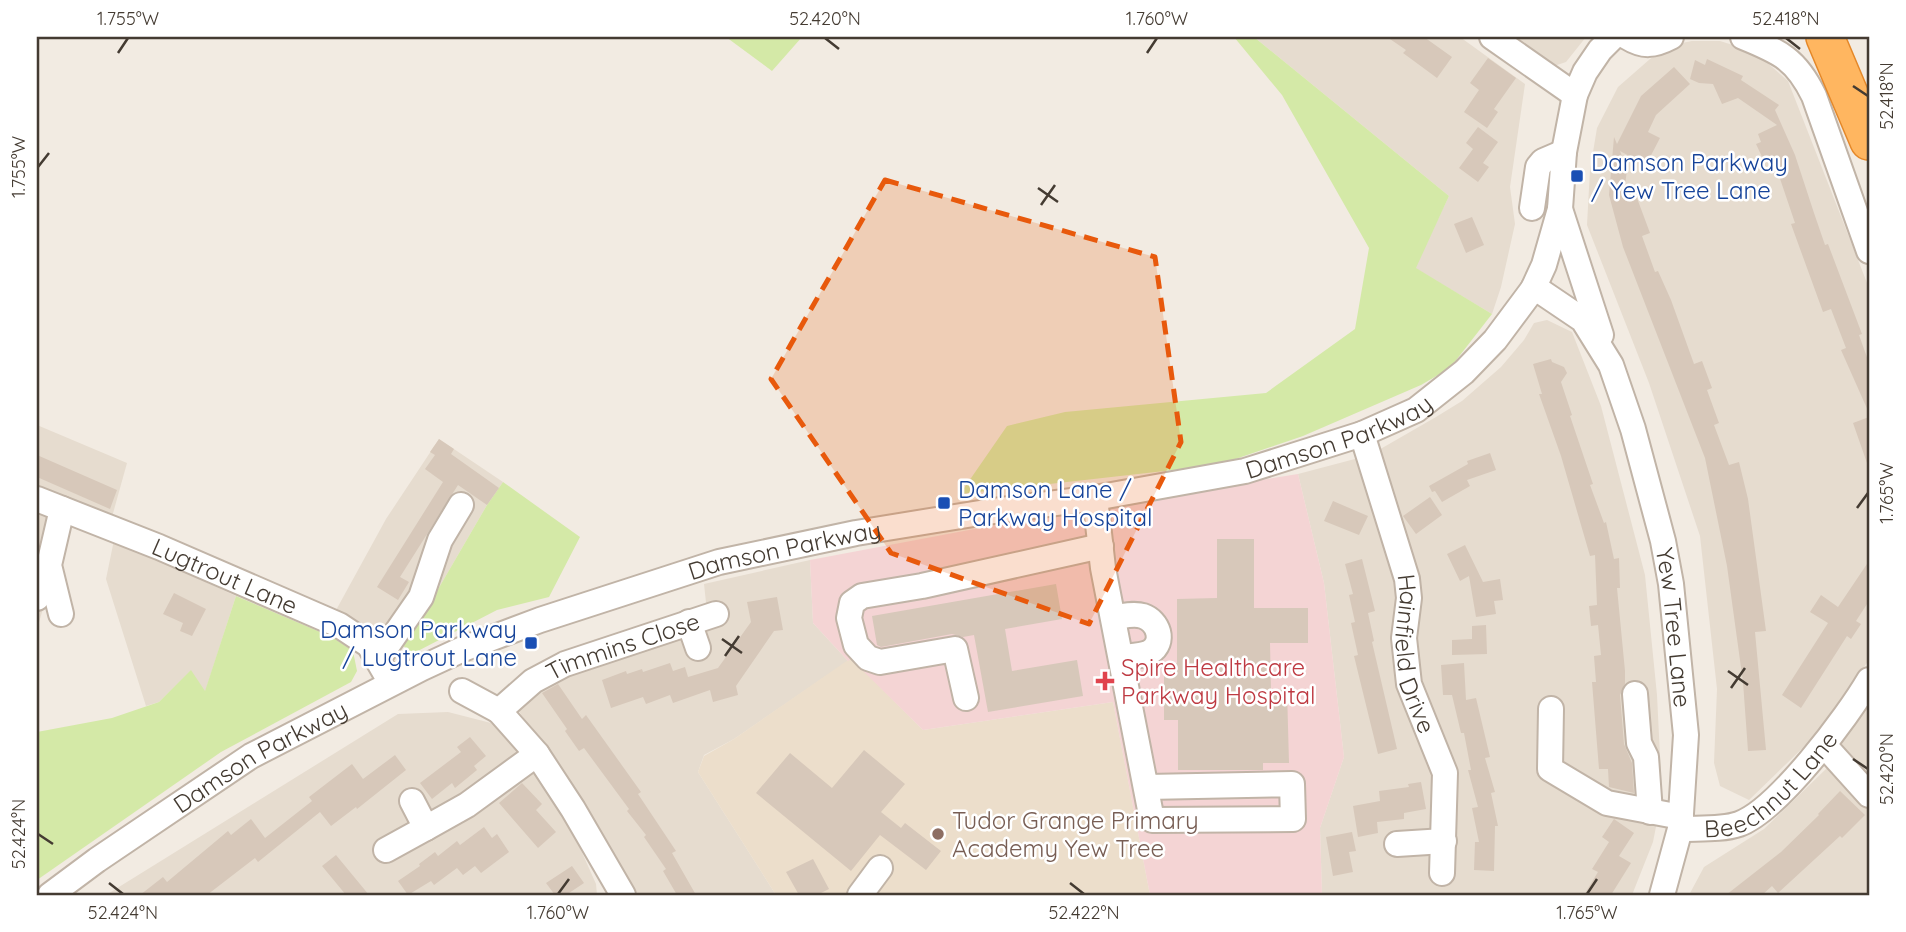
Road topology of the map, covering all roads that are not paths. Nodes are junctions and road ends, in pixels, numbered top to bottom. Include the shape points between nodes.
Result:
1 (1492, 37) edge
2 (1612, 37) edge
3 (1626, 37) edge
4 (1671, 37) edge
5 (1743, 37) edge
6 (1825, 37) edge
7 (1840, 37) edge
8 (1575, 95) junction
9 (1865, 130) edge
10 (1564, 152) junction
11 (1532, 208) dead end
12 (1560, 209) junction
13 (1869, 251) edge
14 (1533, 289) junction
15 (1611, 365) junction
16 (1362, 435) junction
17 (1095, 498) junction
18 (37, 499) edge
19 (461, 505) dead end
20 (62, 509) junction
21 (1101, 546) junction
22 (49, 565) junction
23 (37, 598) edge
24 (61, 614) dead end
25 (716, 614) dead end
26 (1115, 617) junction
27 (689, 622) junction
28 (698, 648) dead end
29 (1122, 657) junction
30 (378, 659) junction
31 (1869, 680) edge
32 (391, 683) junction
33 (462, 691) dead end
34 (1636, 694) dead end
35 (966, 698) dead end
36 (1551, 709) dead end
37 (499, 711) junction
38 (1824, 745) junction
39 (537, 754) junction
40 (1147, 787) junction
41 (1869, 795) edge
42 (412, 801) dead end
43 (1650, 812) junction
44 (1681, 823) junction
45 (426, 828) junction
46 (1444, 841) junction
47 (1397, 844) dead end
48 (386, 850) dead end
49 (880, 869) dead end
50 (1442, 873) dead end
51 (620, 894) edge
52 (50, 895) edge
53 (860, 895) edge
54 (1661, 895) edge

1 - 8 street
2 - 8 street, Yew Tree Lane via 1592,61
3 - 4 street via 1648,46
5 - 13 street via 1771,48 1803,75
6 - 9 highway
7 - 9 highway
8 - 10 street, Yew Tree Lane
10 - 11 street via 1538,167
10 - 12 street, Yew Tree Lane
12 - 14 street, Yew Tree Lane
12 - 15 street, Yew Tree Lane
14 - 15 street, Yew Tree Lane via 1583,320
14 - 16 street, Damson Parkway via 1464,372 1416,410
15 - 44 street, Yew Tree Lane via 1643,465 1671,584 1686,735
16 - 17 street, Damson Parkway via 1245,471
16 - 46 street, Hainfield Drive via 1407,579 1404,638 1409,684 1445,773
17 - 21 street
17 - 32 street, Damson Parkway via 856,533 719,562 540,620
18 - 20 street, Lugtrout Lane
19 - 30 street via 440,540 421,597
20 - 22 street
20 - 30 street, Lugtrout Lane via 339,625 369,645
21 - 26 street
21 - 35 street via 862,596 852,603 852,632 868,658 880,662 955,649
22 - 23 street
22 - 24 street
25 - 27 street, Timmins Close
26 - 29 street
26 - 29 street via 1143,616 1158,630 1157,645 1151,652
27 - 28 street
27 - 37 street, Timmins Close via 565,664 533,681
29 - 40 street
30 - 32 street, Lugtrout Lane
31 - 38 street, Beechnut Lane
32 - 52 street, Damson Parkway via 251,756
33 - 37 street
34 - 43 street
36 - 43 street, Beechnut Lane via 1550,769 1607,803
37 - 39 street
38 - 41 street
38 - 44 street, Beechnut Lane via 1774,799 1738,825
39 - 45 street via 467,805
39 - 51 street
40 - 40 street via 1293,784 1293,819 1152,820
42 - 45 street
43 - 44 street, Beechnut Lane
44 - 54 street, Yew Tree Lane
45 - 48 street
46 - 47 street
46 - 50 street, Hainfield Drive
49 - 53 street

